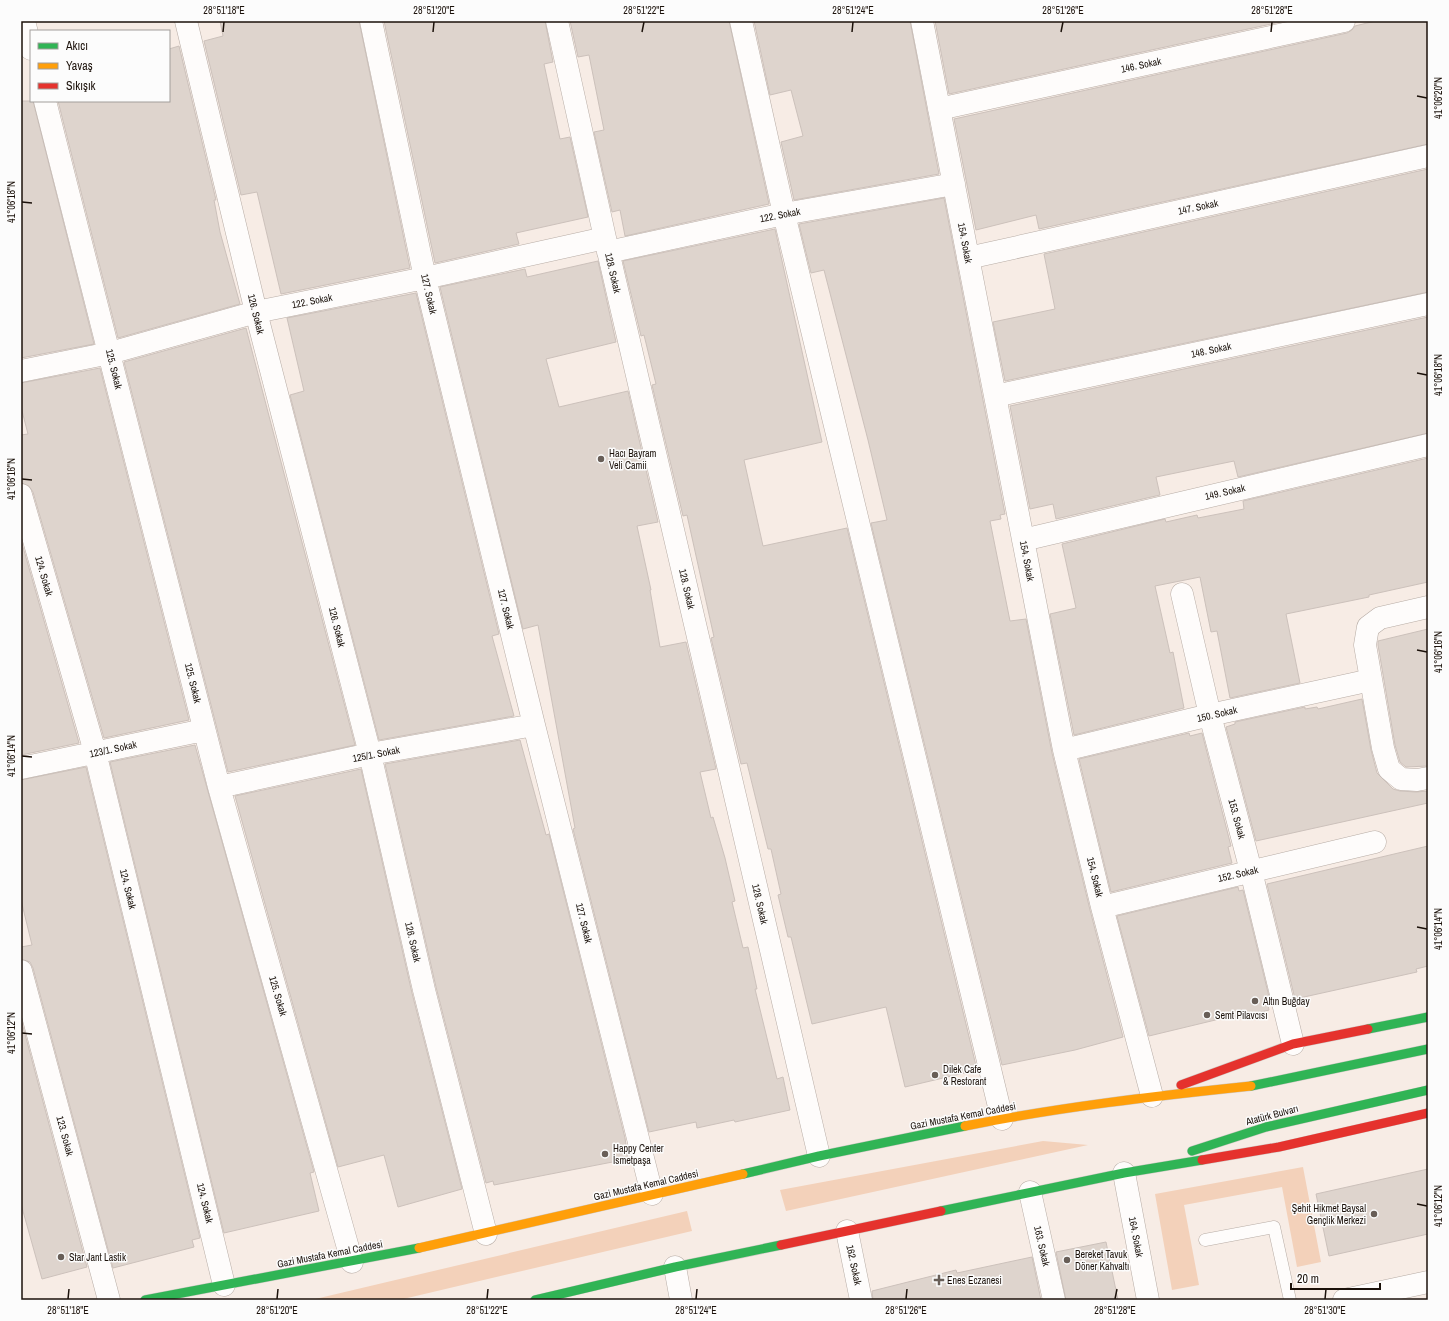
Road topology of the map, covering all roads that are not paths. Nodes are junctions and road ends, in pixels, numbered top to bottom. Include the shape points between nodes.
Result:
1 (24, 21) edge
2 (186, 21) edge
3 (371, 21) edge
4 (557, 21) edge
5 (741, 21) edge
6 (922, 21) edge
7 (1344, 21) edge
8 (30, 45) edge
9 (45, 102) edge
10 (939, 109) junction
11 (1428, 156) edge
12 (954, 184) junction
13 (784, 214) junction
14 (606, 245) junction
15 (968, 258) junction
16 (425, 278) junction
17 (1428, 304) edge
18 (256, 312) junction
19 (110, 352) junction
20 (21, 371) edge
21 (995, 396) junction
22 (1428, 445) edge
23 (21, 495) edge
24 (1023, 540) junction
25 (1182, 594) dead end
26 (1428, 608) edge
27 (1371, 680) junction
28 (1210, 715) junction
29 (534, 725) junction
30 (204, 730) junction
31 (1064, 750) junction
32 (95, 752) junction
33 (370, 754) junction
34 (21, 768) edge
35 (1428, 778) edge
36 (219, 787) junction
37 (1375, 842) dead end
38 (1251, 871) junction
39 (1102, 907) junction
40 (21, 971) edge
41 (1428, 1017) edge
42 (1293, 1044) junction
43 (1428, 1049) edge
44 (1428, 1090) edge
45 (1152, 1096) junction
46 (1428, 1113) edge
47 (1002, 1119) junction
48 (819, 1156) junction
49 (1124, 1173) junction
50 (1030, 1192) junction
51 (652, 1194) junction
52 (847, 1231) junction
53 (486, 1234) junction
54 (1205, 1240) dead end
55 (352, 1262) junction
56 (675, 1266) junction
57 (1428, 1282) edge
58 (224, 1285) junction
59 (109, 1300) edge
60 (145, 1300) edge
61 (202, 1300) edge
62 (535, 1300) edge
63 (682, 1300) edge
64 (862, 1300) edge
65 (1054, 1300) edge
66 (1148, 1300) edge
67 (1290, 1300) edge
68 (1344, 1300) edge

1 - 8 street
2 - 18 street, 126. Sokak
3 - 16 street, 127. Sokak
4 - 14 street, 128. Sokak
5 - 13 street
6 - 10 street, 154. Sokak
7 - 10 street, 146. Sokak
9 - 19 street, 125. Sokak
10 - 12 street, 154. Sokak
11 - 15 street, 147. Sokak
12 - 13 street, 122. Sokak
12 - 15 street, 154. Sokak
13 - 14 street, 122. Sokak
13 - 47 street
14 - 16 street, 122. Sokak
14 - 48 street, 128. Sokak
15 - 21 street, 154. Sokak
16 - 18 street, 122. Sokak
16 - 29 street, 127. Sokak
17 - 21 street, 148. Sokak
18 - 19 street, 122. Sokak
18 - 33 street, 126. Sokak
19 - 20 street, 122. Sokak
19 - 30 street, 125. Sokak
21 - 24 street, 154. Sokak
22 - 24 street, 149. Sokak
23 - 32 street, 124. Sokak
24 - 31 street, 154. Sokak
25 - 28 street, 153. Sokak
26 - 27 street via 1380,618 1368,627 1365,645
27 - 28 street, 150. Sokak
27 - 35 street via 1389,769 1401,779
28 - 31 street, 150. Sokak
28 - 38 street, 153. Sokak
29 - 33 street, 125/1. Sokak
29 - 51 street, 127. Sokak
30 - 32 street, 123/1. Sokak
30 - 36 street, 125. Sokak
31 - 39 street, 154. Sokak
32 - 34 street, 123/1. Sokak
32 - 58 street, 124. Sokak
33 - 36 street, 125/1. Sokak
33 - 53 street, 126. Sokak via 424,990
36 - 55 street, 125. Sokak
37 - 38 street, 152. Sokak
38 - 39 street, 152. Sokak
38 - 42 street, 153. Sokak
39 - 45 street, 154. Sokak
40 - 59 street, 123. Sokak
41 - 42 main road
42 - 45 main road
43 - 45 main road via 1256,1086
44 - 49 main road, Atatürk Bulvarı via 1266,1127
45 - 47 main road, Gazi Mustafa Kemal Caddesi
46 - 49 main road via 1279,1147
47 - 48 main road, Gazi Mustafa Kemal Caddesi
48 - 51 main road, Gazi Mustafa Kemal Caddesi
49 - 50 main road
49 - 66 street, 164. Sokak
50 - 52 main road
50 - 65 street, 163. Sokak
51 - 53 main road, Gazi Mustafa Kemal Caddesi
52 - 56 main road
52 - 64 street, 162. Sokak
53 - 55 main road, Gazi Mustafa Kemal Caddesi
54 - 67 lane via 1274,1227
55 - 58 main road, Gazi Mustafa Kemal Caddesi
56 - 62 main road
56 - 63 street
57 - 68 street
58 - 60 main road, Gazi Mustafa Kemal Caddesi
58 - 61 main road

